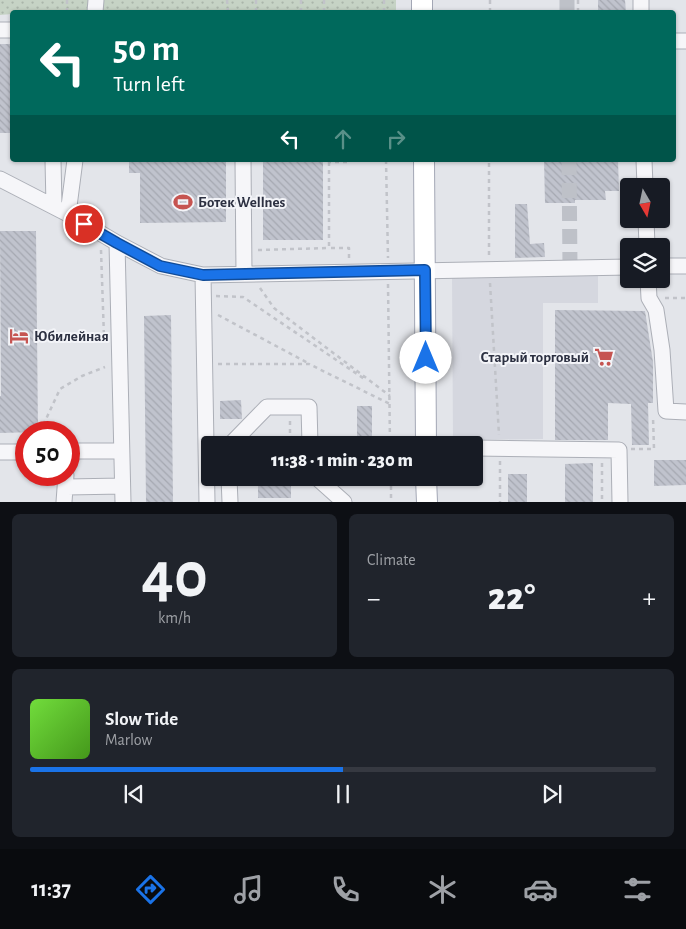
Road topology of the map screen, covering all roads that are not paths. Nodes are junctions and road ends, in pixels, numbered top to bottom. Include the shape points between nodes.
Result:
1 (53, 162) edge
2 (75, 162) edge
3 (243, 162) edge
4 (424, 162) edge
5 (644, 162) edge
6 (645, 178) edge
7 (0, 179) edge
8 (54, 206) junction
9 (68, 214) junction
10 (117, 243) junction
11 (620, 266) edge
12 (670, 266) edge
13 (686, 266) edge
14 (425, 270) junction
15 (247, 274) junction
16 (203, 275) junction
17 (648, 288) edge
18 (686, 412) edge
19 (239, 436) edge
20 (310, 436) edge
21 (426, 436) edge
22 (483, 448) edge
23 (80, 451) edge
24 (121, 451) junction
25 (0, 452) edge
26 (15, 452) edge
27 (122, 486) junction
28 (230, 486) edge
29 (326, 486) edge
30 (426, 486) edge
31 (66, 488) edge
32 (123, 502) edge
33 (207, 502) edge
34 (230, 502) edge
35 (344, 502) edge
36 (427, 502) edge
37 (620, 502) edge

1 - 8 street
2 - 9 street
3 - 15 street
4 - 14 main road
5 - 6 street
7 - 8 street
8 - 9 street
9 - 10 street
10 - 16 street via 160,266
10 - 24 street
11 - 14 street
12 - 13 street
14 - 15 street
14 - 21 main road
15 - 16 street
16 - 33 street
17 - 18 street via 661,342 666,412
19 - 20 street via 267,407 309,407
22 - 37 street via 619,450
23 - 24 street
24 - 27 street
25 - 26 street
27 - 31 street
27 - 32 street
28 - 34 street
29 - 35 street
30 - 36 main road

